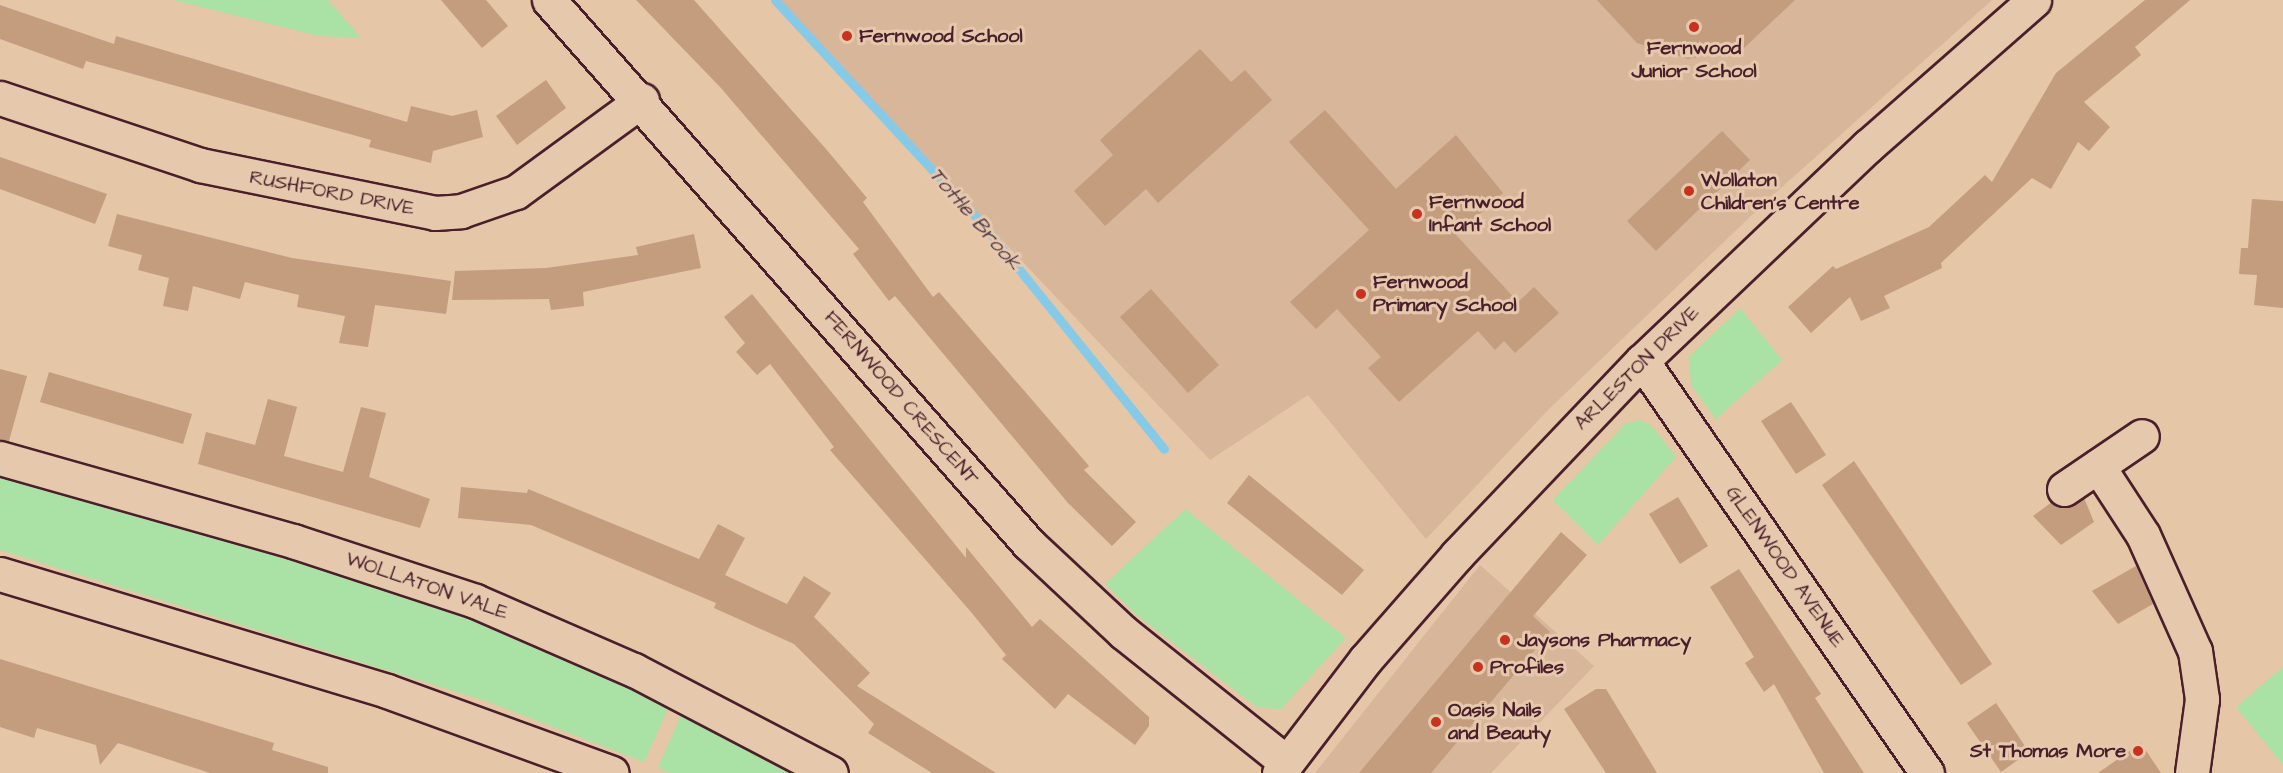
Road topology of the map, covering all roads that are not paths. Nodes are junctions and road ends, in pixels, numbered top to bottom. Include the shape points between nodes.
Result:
1 (549, 0) edge
2 (2034, 0) edge
3 (0, 98) edge
4 (642, 100) junction
5 (1642, 361) junction
6 (2142, 436) dead end
7 (0, 459) edge
8 (2098, 466) junction
9 (2064, 489) dead end
10 (0, 574) edge
11 (1282, 767) edge
12 (612, 773) edge
13 (831, 773) edge
14 (1927, 773) edge
15 (2192, 773) edge

1 - 4 street, FERNWOOD CRESCENT
2 - 5 street, ARLESTON DRIVE via 1868,146
3 - 4 street, RUSHFORD DRIVE via 200,165 435,213 461,211 516,192
4 - 11 street, FERNWOOD CRESCENT via 1029,544 1123,632
5 - 11 street, ARLESTON DRIVE via 1457,555
5 - 14 street, GLENWOOD AVENUE
6 - 8 street
7 - 13 street, WOLLATON VALE via 326,551 475,601 634,670
8 - 9 street
8 - 15 street via 2143,535 2195,651 2202,699
10 - 12 street via 387,691

